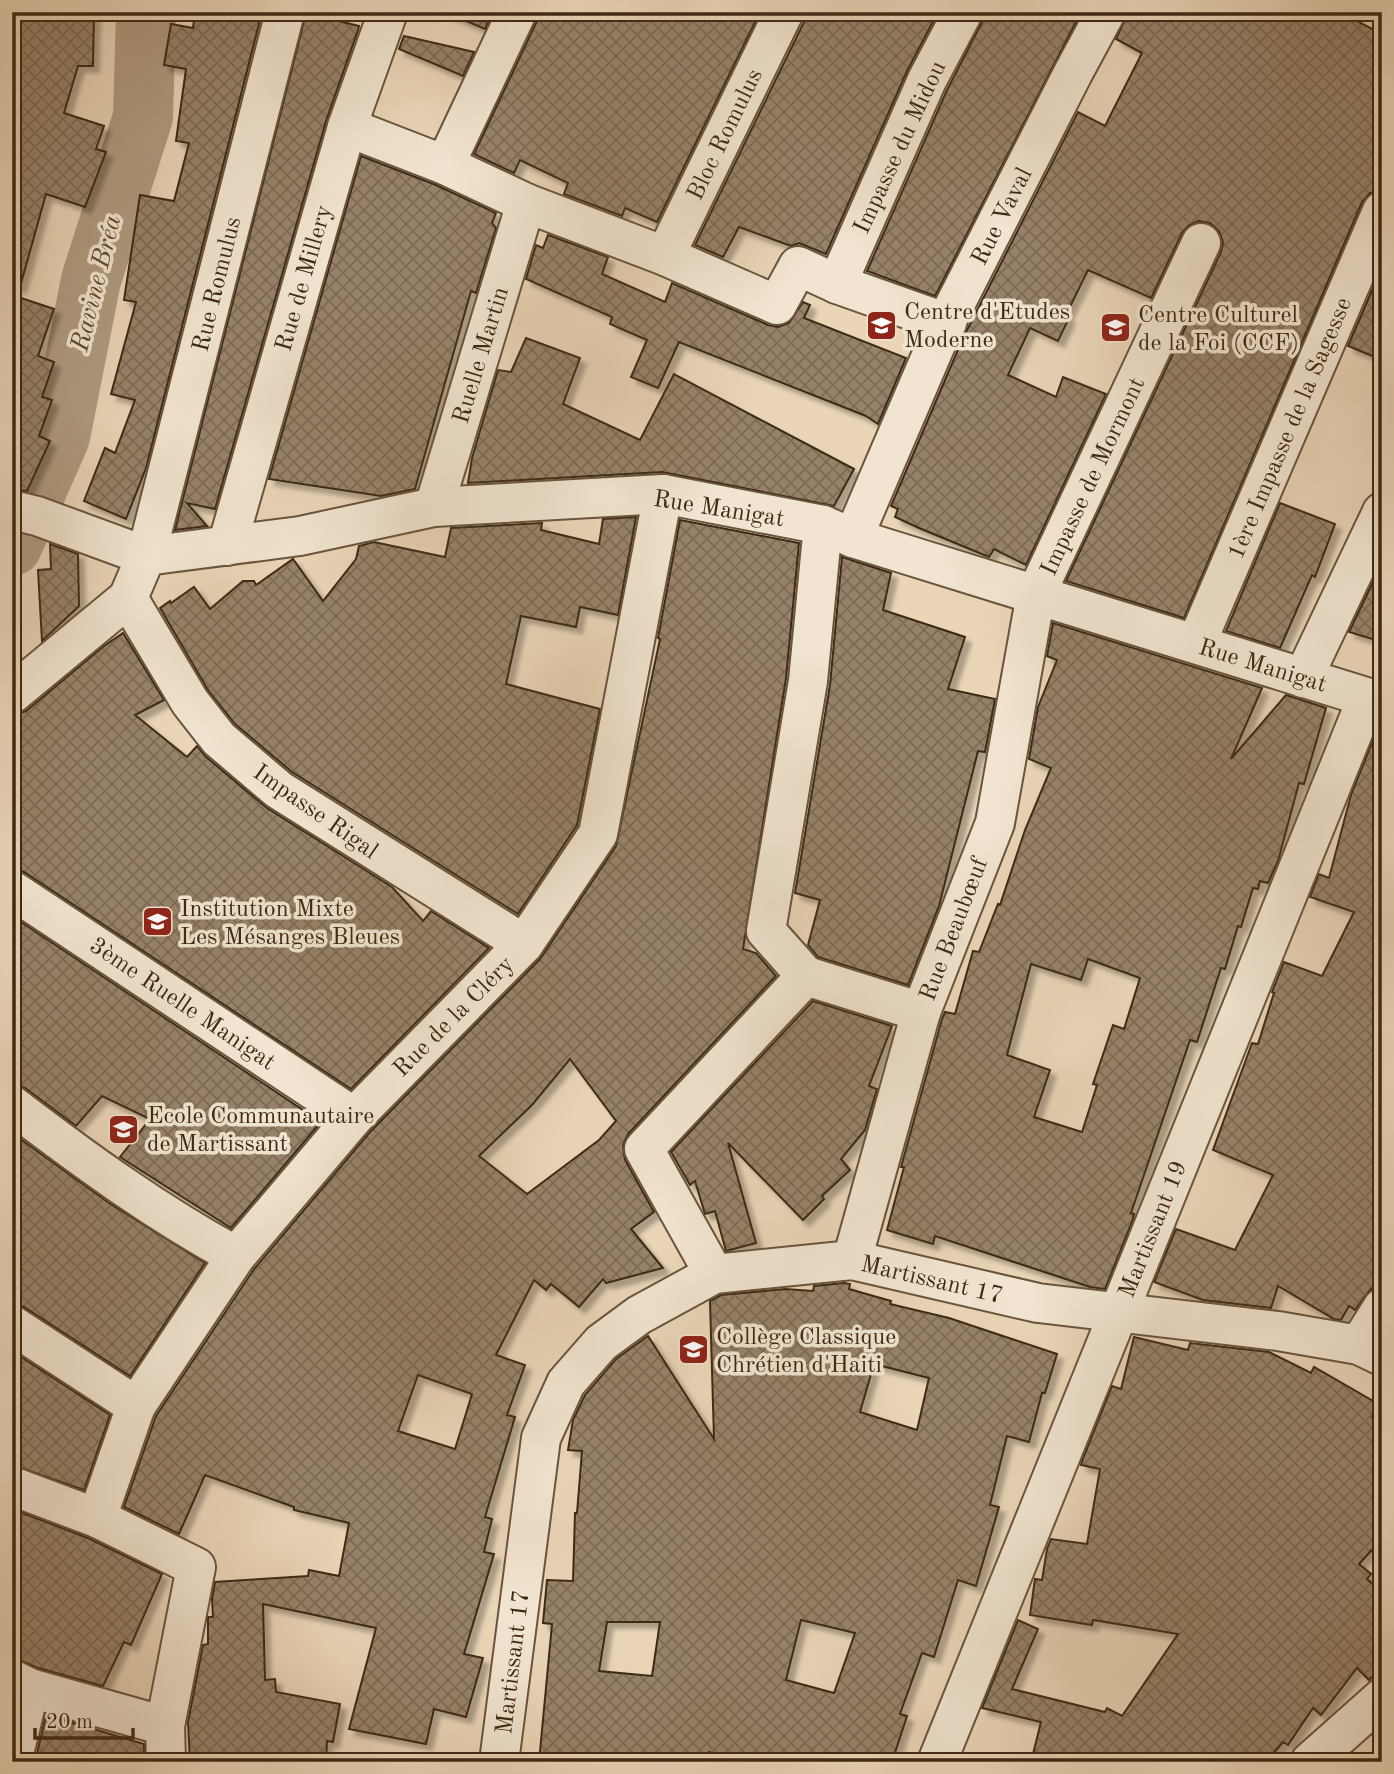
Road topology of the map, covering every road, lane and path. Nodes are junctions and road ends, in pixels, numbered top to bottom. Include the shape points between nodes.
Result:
1 (285, 12) edge
2 (388, 12) edge
3 (517, 12) edge
4 (784, 12) edge
5 (963, 12) edge
6 (1106, 12) edge
7 (347, 127) junction
8 (445, 164) junction
9 (526, 203) junction
10 (1382, 211) edge
11 (1201, 243) dead end
12 (665, 256) junction
13 (837, 284) junction
14 (947, 323) junction
15 (663, 495) junction
16 (434, 506) junction
17 (1382, 512) edge
18 (25, 513) edge
19 (838, 532) junction
20 (226, 546) junction
21 (146, 556) junction
22 (1036, 594) junction
23 (128, 598) junction
24 (1196, 644) junction
25 (1303, 678) junction
26 (12, 694) edge
27 (1374, 700) edge
28 (12, 890) edge
29 (524, 944) junction
30 (806, 976) junction
31 (921, 1013) junction
32 (12, 1105) edge
33 (354, 1117) junction
34 (236, 1256) junction
35 (852, 1260) junction
36 (714, 1274) junction
37 (1382, 1308) edge
38 (1118, 1312) junction
39 (12, 1325) edge
40 (1370, 1350) edge
41 (136, 1406) junction
42 (12, 1486) edge
43 (97, 1518) junction
44 (21, 1684) edge
45 (1382, 1698) edge
46 (165, 1744) edge
47 (12, 1762) edge
48 (499, 1762) edge
49 (937, 1762) edge
50 (1310, 1762) edge

1 - 21 street, Rue Romulus
2 - 7 street, Rue de Millery
3 - 8 street
4 - 12 street, Bloc Romulus
5 - 13 street, Impasse du Midou
6 - 14 street, Rue Vaval
7 - 8 street
7 - 20 street, Rue de Millery
8 - 9 street
9 - 12 street
9 - 16 street, Ruelle Martin
10 - 24 street, 1ère Impasse de la Sagesse
11 - 22 street, Impasse de Mormont
12 - 13 street via 777,305 799,266
13 - 14 street
14 - 19 street, Rue Vaval
15 - 16 street, Rue Manigat
15 - 19 street, Rue Manigat
15 - 29 street, Rue de la Cléry via 598,834
16 - 20 street, Rue Manigat via 300,536
17 - 25 street
18 - 21 street
19 - 22 street, Rue Manigat
19 - 30 street, Rue Vaval via 766,931
20 - 21 street, Rue Manigat
21 - 23 street
22 - 24 street, Rue Manigat
22 - 31 street, Rue Beaubœuf via 995,823
23 - 26 street
23 - 29 street, Impasse Rigal via 190,702 219,739 279,790
24 - 25 street, Rue Manigat
25 - 27 street, Rue Manigat
27 - 38 street, Martissant 19
28 - 33 street, 3ème Ruelle Manigat
29 - 33 street, Rue de la Cléry
30 - 31 street
30 - 36 street via 644,1149
31 - 35 street, Rue Beaubœuf
32 - 34 street via 99,1169
33 - 34 street, Rue de la Cléry
34 - 41 street, Rue de la Cléry
35 - 36 street, Martissant 17
35 - 38 street, Martissant 17 via 1038,1303
36 - 48 street, Martissant 17 via 639,1315 601,1343 566,1383 541,1438
37 - 40 street
38 - 40 street, Martissant 17 via 1279,1331
38 - 49 street, Martissant 19
39 - 41 street
41 - 43 street, Rue de la Cléry
42 - 43 street
43 - 46 street via 196,1567
44 - 46 street
44 - 47 street
45 - 50 street

